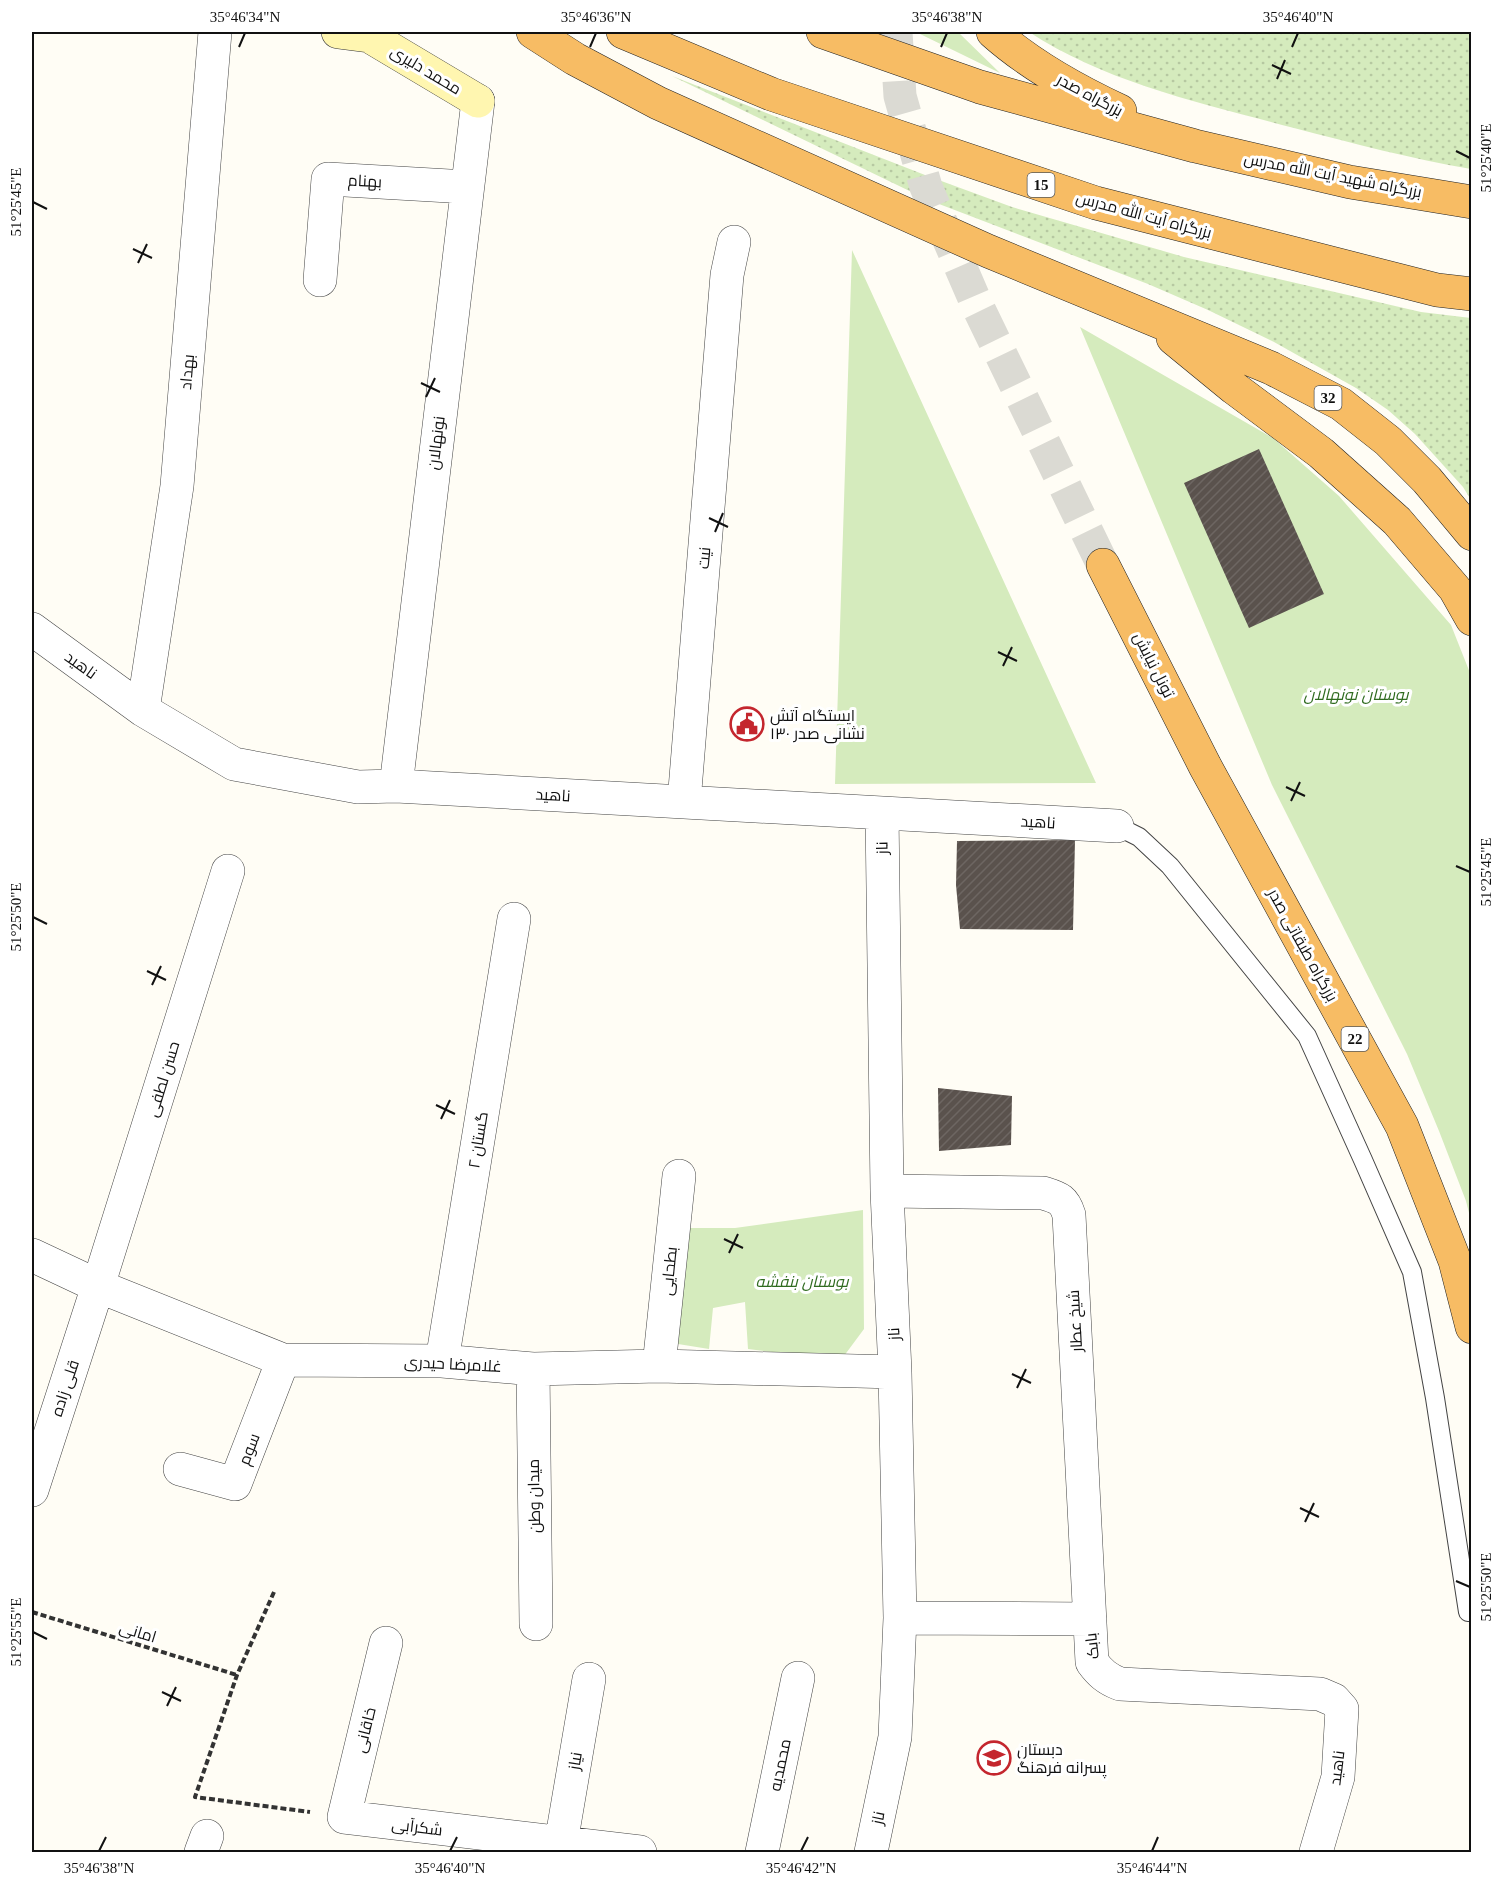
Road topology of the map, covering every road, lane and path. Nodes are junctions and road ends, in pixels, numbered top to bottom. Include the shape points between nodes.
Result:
1 (215, 32) edge
2 (338, 32) edge
3 (533, 32) edge
4 (623, 32) edge
5 (823, 32) edge
6 (993, 32) edge
7 (478, 100) joint
8 (1195, 146) junction
9 (467, 187) junction
10 (1472, 202) edge
11 (734, 242) dead end
12 (320, 280) dead end
13 (1472, 294) edge
14 (1147, 316) junction
15 (1472, 534) edge
16 (1103, 565) tunnel mouth
17 (1472, 619) edge
18 (32, 629) edge
19 (143, 710) junction
20 (1205, 766) joint
21 (396, 786) junction
22 (684, 802) junction
23 (882, 813) junction
24 (1117, 826) joint
25 (228, 871) dead end
26 (514, 919) dead end
27 (679, 1176) dead end
28 (887, 1191) junction
29 (32, 1255) edge
30 (98, 1286) junction
31 (1472, 1327) edge
32 (283, 1360) junction
33 (442, 1361) junction
34 (659, 1366) junction
35 (532, 1369) junction
36 (896, 1372) junction
37 (180, 1469) dead end
38 (32, 1490) edge
39 (274, 1592) dead end
40 (32, 1612) edge
41 (1468, 1612) dead end
42 (900, 1618) junction
43 (1090, 1619) junction
44 (536, 1624) dead end
45 (386, 1643) dead end
46 (237, 1675) junction
47 (798, 1678) dead end
48 (589, 1679) dead end
49 (1320, 1694) joint
50 (344, 1817) junction
51 (561, 1843) junction
52 (640, 1852) edge
53 (762, 1852) edge
54 (871, 1852) edge
55 (1316, 1852) edge

1 - 19 street, بهداد via 177,486
2 - 7 main road, محمد دلیری via 369,36
3 - 14 highway via 658,103 988,251
4 - 13 highway, بزرگراه آیت الله مدرس / 15 via 771,94 1096,203 1437,290
5 - 8 highway via 980,87
6 - 8 highway, بزرگراه صدر via 1056,78
7 - 9 street, نونهالان
8 - 10 highway, بزرگراه شهید آیت الله مدرس via 1350,182
9 - 12 street, بهنام via 328,179
9 - 21 street, نونهالان
11 - 22 street, نیت via 727,275
14 - 15 highway, 32 via 1271,368 1341,404 1388,441
14 - 17 highway via 1321,453 1397,521 1455,589
16 - 20 highway, تونل نیایش / 22
18 - 19 street, ناهید
19 - 21 street, ناهید via 234,764 358,787
20 - 31 highway, بزرگراه طبقاتی صدر / 22 via 1402,1126 1455,1262
21 - 22 street, ناهید
22 - 23 street, ناهید
23 - 24 street, ناهید
23 - 28 street, ناز
24 - 41 lane via 1139,837 1170,866 1307,1036 1367,1170 1412,1272
25 - 30 street, حسن لطفی
26 - 33 street, گستان ۲
27 - 34 street, بطحایی
28 - 36 street, ناز
28 - 43 street, شیخ عطار via 1043,1193 1065,1203 1069,1215
29 - 30 street, غلامرضا حیدری
30 - 32 street, غلامرضا حیدری
30 - 38 street, قلی زاده
32 - 33 street, غلامرضا حیدری
32 - 37 street, سوم via 235,1484
33 - 35 street, غلامرضا حیدری
34 - 35 street, غلامرضا حیدری
34 - 36 street, غلامرضا حیدری
35 - 44 street, میدان وطن
36 - 42 street, ناز
39 - 46 path
40 - 46 path, امانی
42 - 43 street, بابک
42 - 54 street, ناز via 895,1737
43 - 49 street, بابک via 1092,1662 1110,1680
45 - 50 street, خاقانی
46 - 50 path via 195,1797
47 - 53 street, محمدیه
48 - 51 street, نیاز
49 - 55 street, ناهید via 1342,1709 1338,1777
50 - 51 street, شکرآبی
51 - 52 street, شکرآبی

